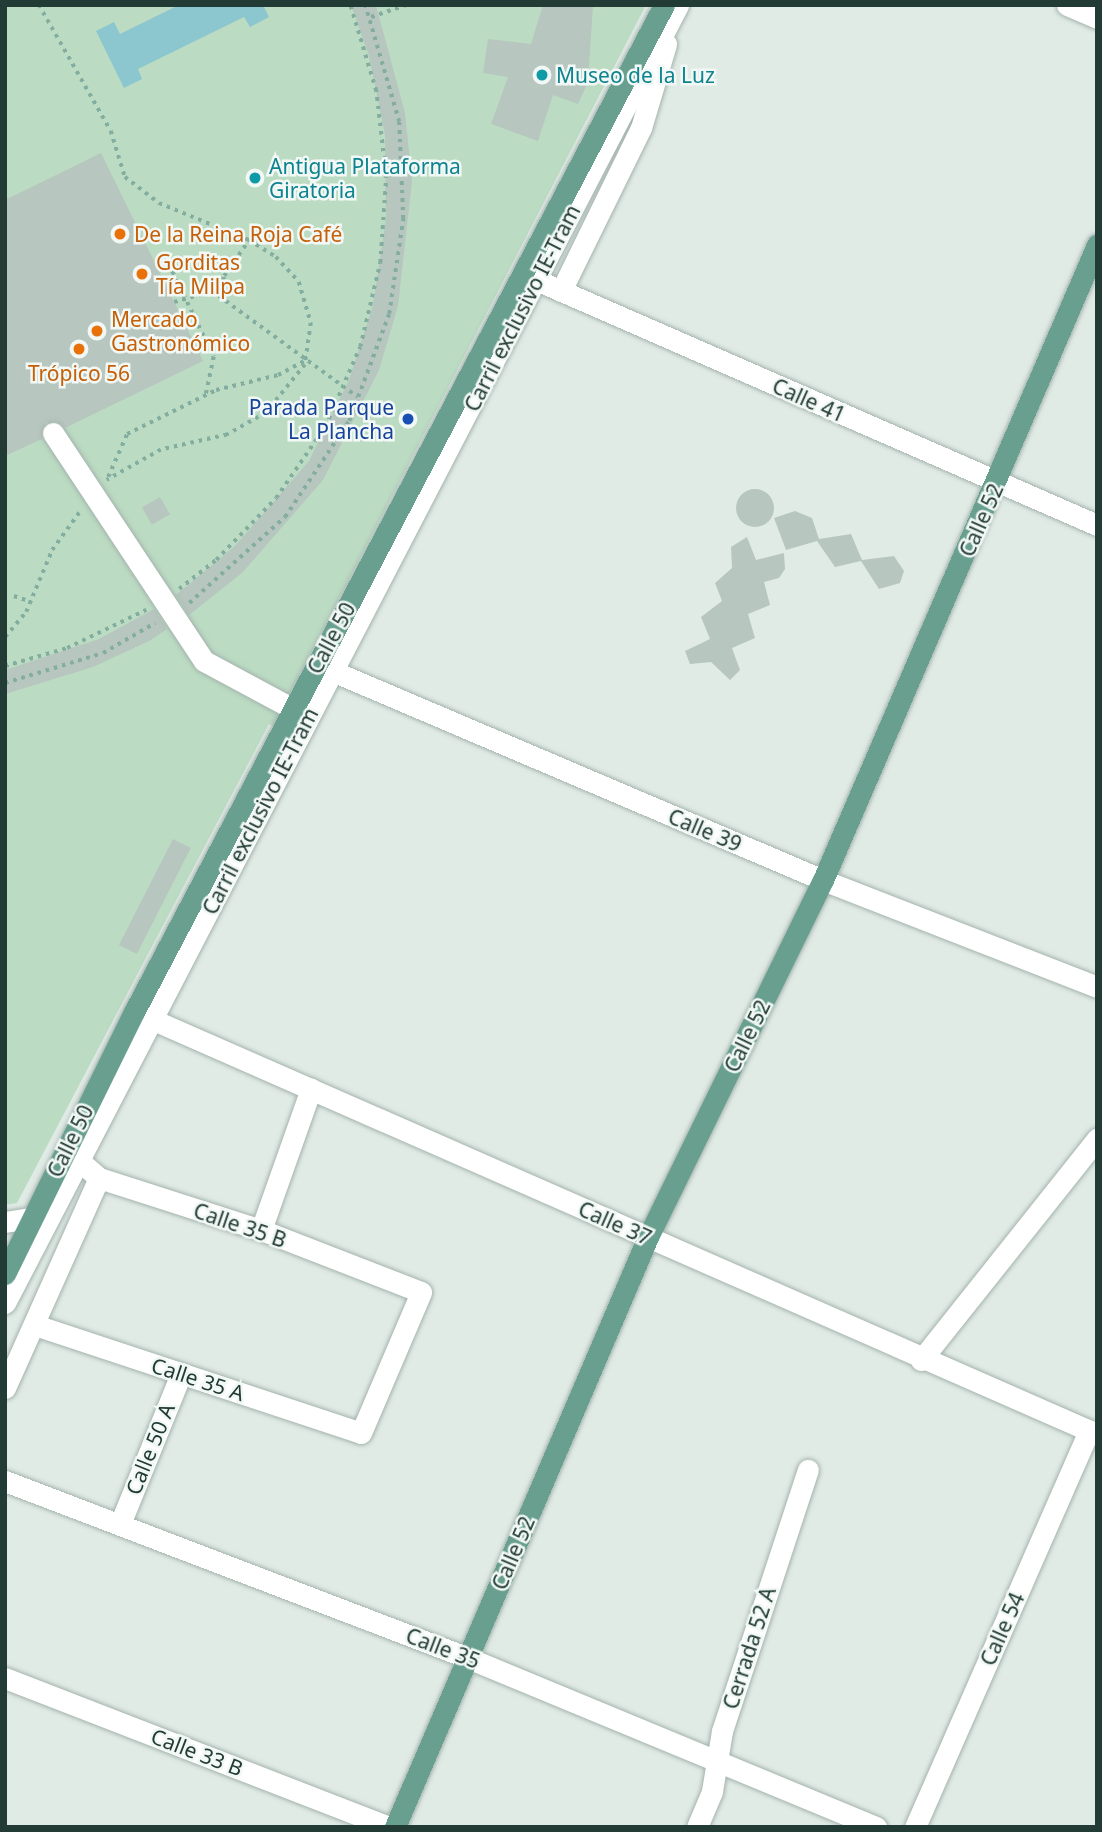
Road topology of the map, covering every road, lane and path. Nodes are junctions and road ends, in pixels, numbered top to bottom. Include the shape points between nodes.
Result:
1 (39, 5) edge
2 (350, 5) edge
3 (365, 5) edge
4 (405, 5) edge
5 (1067, 5) edge
6 (671, 11) edge
7 (371, 17) junction
8 (1097, 18) edge
9 (249, 240) junction
10 (1097, 245) edge
11 (169, 264) dead end
12 (529, 277) junction
13 (561, 291) junction
14 (219, 297) junction
15 (186, 299) junction
16 (174, 302) dead end
17 (306, 360) junction
18 (344, 387) junction
19 (206, 395) junction
20 (358, 397) junction
21 (53, 433) dead end
22 (998, 483) junction
23 (101, 487) junction
24 (1097, 525) edge
25 (15, 596) dead end
26 (31, 602) junction
27 (168, 606) junction
28 (5, 637) edge
29 (5, 666) edge
30 (325, 667) junction
31 (5, 683) edge
32 (293, 709) junction
33 (823, 880) junction
34 (1097, 988) edge
35 (143, 1016) junction
36 (311, 1089) junction
37 (1097, 1139) edge
38 (72, 1156) junction
39 (99, 1178) junction
40 (42, 1216) junction
41 (5, 1222) edge
42 (261, 1230) junction
43 (648, 1237) junction
44 (5, 1274) edge
45 (5, 1303) edge
46 (35, 1325) junction
47 (920, 1360) junction
48 (181, 1374) junction
49 (5, 1388) edge
50 (361, 1433) joint
51 (1093, 1433) edge
52 (808, 1470) dead end
53 (5, 1481) edge
54 (120, 1524) junction
55 (468, 1658) junction
56 (5, 1678) edge
57 (717, 1759) junction
58 (389, 1827) edge
59 (395, 1827) edge
60 (696, 1827) edge
61 (876, 1827) edge
62 (915, 1827) edge

1 - 9 path via 111,131 125,177 159,203
2 - 18 path via 376,91 386,177 372,306
3 - 7 path
4 - 7 path
5 - 8 street
6 - 12 main road, Calle 50
6 - 13 street via 645,118
7 - 20 path via 399,122 403,219 389,314
9 - 14 path via 224,276
9 - 17 path via 299,282 312,323
10 - 22 main road, Calle 52
11 - 15 path
12 - 13 street, Calle 41
12 - 30 main road, Calle 50
13 - 22 street, Calle 41
14 - 15 path via 212,291
14 - 17 path
15 - 16 path
15 - 19 path via 214,357
17 - 18 path
17 - 19 path via 278,375
17 - 23 path via 289,389 249,425 161,450
18 - 20 path
18 - 27 path via 276,498
19 - 23 path via 127,434
20 - 27 path via 349,421 285,517 202,595
21 - 23 street
22 - 24 street, Calle 41
22 - 33 main road, Calle 52
23 - 26 path via 52,550
23 - 27 street
25 - 26 path
26 - 28 path
27 - 29 path via 77,644
27 - 31 path via 103,653
27 - 32 street via 204,661
30 - 32 main road, Calle 50
30 - 33 street, Calle 39
30 - 35 street, Carril exclusivo IE-Tram
32 - 35 main road, Calle 50
33 - 34 street, Calle 39
33 - 43 main road, Calle 52
35 - 36 street, Calle 37
35 - 38 main road, Calle 50
36 - 42 street
36 - 43 street, Calle 37
37 - 47 street
38 - 39 street, Calle 35 B
38 - 40 main road, Calle 50
39 - 42 street, Calle 35 B
39 - 46 street, Calle 50
40 - 41 street
40 - 44 main road, Calle 50
40 - 45 street
42 - 50 street, Calle 35 B via 421,1292
43 - 47 street, Calle 37
43 - 55 main road, Calle 52
46 - 48 street, Calle 35 A
46 - 49 street
47 - 51 street, Calle 37
48 - 50 street, Calle 35 A
48 - 54 street, Calle 50 A
51 - 62 street, Calle 54
52 - 57 street, Cerrada 52 A
53 - 54 street, Calle 35
54 - 55 street, Calle 35
55 - 57 street, Calle 35
55 - 59 main road, Calle 52
56 - 58 street, Calle 33 B
57 - 60 street, Cerrada 52 A
57 - 61 street, Calle 35

